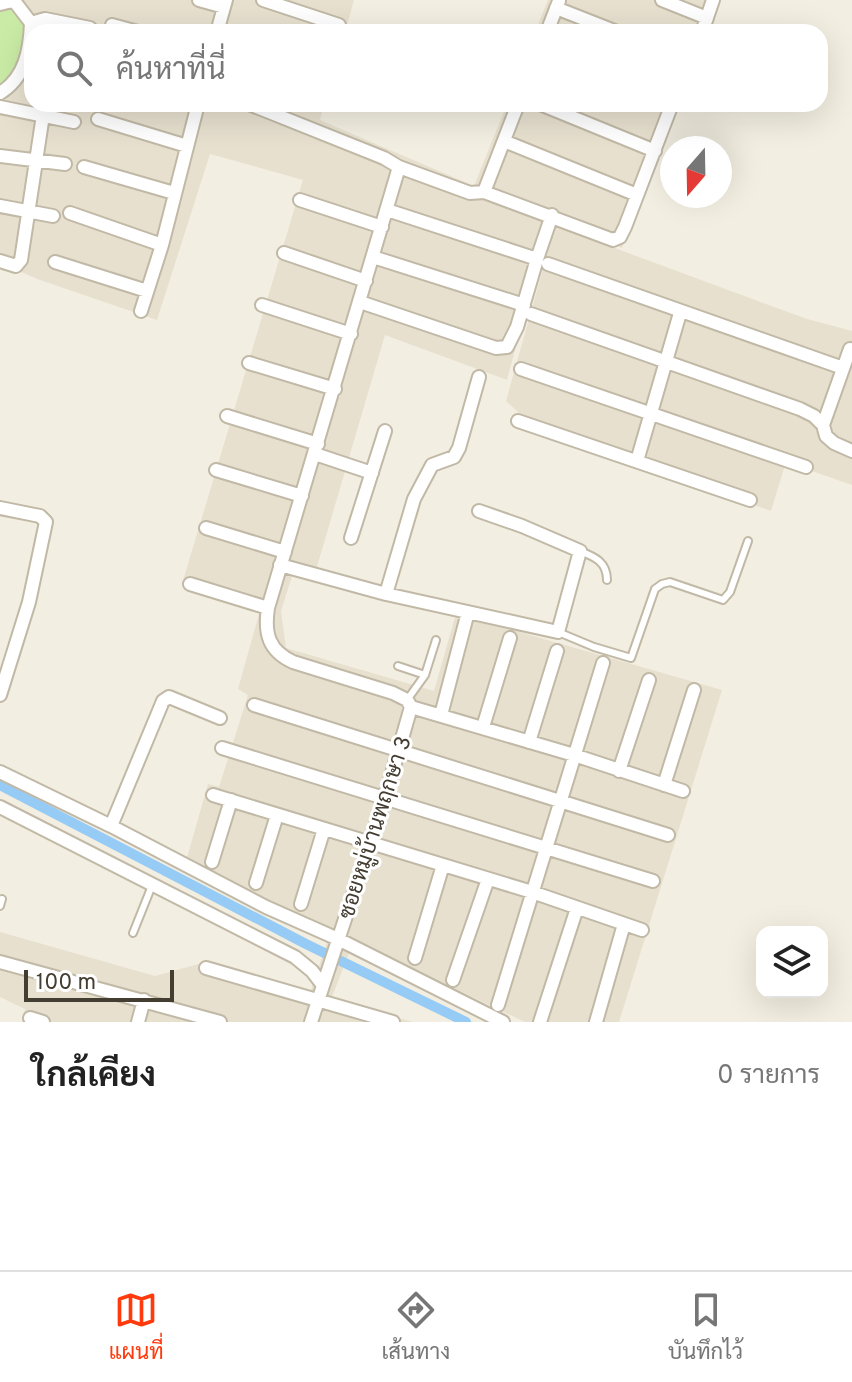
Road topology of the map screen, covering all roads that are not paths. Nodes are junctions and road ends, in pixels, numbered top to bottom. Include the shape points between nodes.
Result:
1 (199, 0) edge
2 (263, 0) edge
3 (662, 0) edge
4 (713, 0) edge
5 (0, 4) edge
6 (225, 4) edge
7 (558, 4) edge
8 (25, 5) edge
9 (707, 18) junction
10 (31, 23) joint
11 (70, 24) edge
12 (219, 24) edge
13 (336, 24) edge
14 (550, 24) edge
15 (600, 24) edge
16 (705, 24) edge
17 (24, 70) edge
18 (0, 93) edge
19 (0, 107) edge
20 (24, 111) edge
21 (27, 112) edge
22 (196, 112) edge
23 (269, 112) edge
24 (515, 112) edge
25 (560, 112) edge
26 (668, 112) edge
27 (43, 115) junction
28 (98, 119) dead end
29 (74, 122) dead end
30 (504, 141) junction
31 (187, 146) junction
32 (655, 151) junction
33 (0, 156) edge
34 (37, 162) junction
35 (65, 164) dead end
36 (84, 167) dead end
37 (399, 167) junction
38 (484, 192) junction
39 (174, 193) junction
40 (637, 195) junction
41 (300, 200) dead end
42 (0, 206) edge
43 (387, 210) junction
44 (30, 212) junction
45 (70, 213) dead end
46 (552, 215) junction
47 (53, 216) dead end
48 (382, 227) junction
49 (162, 245) junction
50 (284, 253) dead end
51 (373, 257) junction
52 (0, 261) edge
53 (55, 262) dead end
54 (542, 262) junction
55 (366, 281) junction
56 (147, 291) junction
57 (360, 302) junction
58 (262, 305) dead end
59 (527, 310) junction
60 (141, 311) dead end
61 (680, 313) junction
62 (351, 334) junction
63 (850, 349) edge
64 (666, 362) junction
65 (249, 363) dead end
66 (843, 368) junction
67 (521, 369) dead end
68 (479, 377) dead end
69 (335, 389) junction
70 (651, 412) junction
71 (227, 416) dead end
72 (518, 421) dead end
73 (823, 425) junction
74 (385, 431) dead end
75 (317, 449) junction
76 (852, 451) edge
77 (637, 461) junction
78 (806, 467) dead end
79 (216, 470) dead end
80 (372, 473) junction
81 (302, 496) junction
82 (750, 500) dead end
83 (0, 508) edge
84 (479, 511) dead end
85 (206, 528) dead end
86 (351, 538) dead end
87 (748, 541) dead end
88 (580, 551) junction
89 (285, 552) junction
90 (280, 565) junction
91 (607, 580) dead end
92 (190, 584) dead end
93 (386, 594) junction
94 (268, 608) junction
95 (468, 612) junction
96 (558, 632) junction
97 (510, 638) dead end
98 (436, 640) dead end
99 (557, 651) dead end
100 (603, 663) dead end
101 (398, 666) dead end
102 (425, 675) junction
103 (649, 680) dead end
104 (694, 690) dead end
105 (0, 695) edge
106 (409, 704) junction
107 (254, 705) dead end
108 (441, 715) junction
109 (220, 718) dead end
110 (483, 727) junction
111 (529, 742) junction
112 (222, 748) dead end
113 (400, 751) junction
114 (574, 755) junction
115 (619, 771) junction
116 (0, 772) edge
117 (664, 785) junction
118 (683, 791) dead end
119 (213, 795) dead end
120 (385, 798) junction
121 (231, 800) junction
122 (559, 802) junction
123 (0, 807) edge
124 (277, 815) junction
125 (111, 826) junction
126 (324, 829) junction
127 (668, 835) dead end
128 (370, 843) junction
129 (545, 848) junction
130 (212, 862) dead end
131 (443, 865) junction
132 (488, 879) junction
133 (653, 881) dead end
134 (153, 883) junction
135 (256, 883) dead end
136 (532, 892) junction
137 (301, 904) dead end
138 (577, 908) junction
139 (624, 924) junction
140 (642, 930) dead end
141 (133, 933) dead end
142 (337, 943) junction
143 (415, 958) dead end
144 (0, 962) edge
145 (206, 968) dead end
146 (453, 980) dead end
147 (322, 984) junction
148 (144, 1000) junction
149 (317, 1000) junction
150 (498, 1005) dead end
151 (30, 1018) dead end
152 (43, 1022) edge
153 (138, 1022) edge
154 (220, 1022) edge
155 (311, 1022) edge
156 (393, 1022) edge
157 (503, 1022) edge
158 (540, 1022) edge
159 (596, 1022) edge

1 - 6 street
2 - 13 street
3 - 9 street
4 - 9 street
5 - 8 street
6 - 12 street
7 - 14 street
7 - 15 street
8 - 10 street
9 - 16 street
10 - 11 street via 45,19
17 - 18 street
19 - 20 street
21 - 27 street
22 - 31 street
23 - 37 street
24 - 30 street
25 - 32 street
26 - 32 street
27 - 29 street
27 - 34 street
28 - 31 street
30 - 38 street
30 - 40 street
31 - 39 street
32 - 40 street
33 - 34 street
34 - 35 street
34 - 44 street
36 - 39 street
37 - 38 street via 470,193
37 - 43 street
38 - 46 street
39 - 49 street
40 - 46 street via 620,237 613,240
41 - 48 street
42 - 44 street
43 - 48 street
43 - 54 street
44 - 47 street
44 - 52 street via 19,265
45 - 49 street
46 - 54 street
48 - 51 street
49 - 56 street
50 - 55 street
51 - 55 street
51 - 59 street
53 - 56 street
54 - 59 street
54 - 61 street
55 - 57 street
56 - 60 street
57 - 59 street via 496,348 507,347
57 - 62 street
58 - 62 street
59 - 64 street
61 - 64 street
61 - 66 street
62 - 69 street
63 - 66 street
64 - 70 street
64 - 73 street via 800,409
65 - 69 street
66 - 73 street
67 - 70 street
68 - 93 street via 459,448 454,457 432,465 414,499
69 - 75 street
70 - 77 street
70 - 78 street
71 - 75 street
72 - 77 street
73 - 76 street via 826,436
74 - 80 street
75 - 80 street
75 - 81 street
77 - 82 street
79 - 81 street
80 - 86 street
81 - 89 street
83 - 105 street via 46,522 29,602
84 - 88 street
85 - 89 street
87 - 96 lane via 723,600 670,582 655,589 631,658
88 - 91 lane via 605,565
88 - 96 street
89 - 90 street
90 - 93 street
90 - 94 street
92 - 94 street
93 - 95 street
94 - 106 street via 268,640 281,657 393,693
95 - 96 street
95 - 108 street
97 - 110 street
98 - 102 lane
99 - 111 street
100 - 114 street
101 - 102 lane
102 - 106 lane
103 - 115 street
104 - 117 street
106 - 108 street
106 - 113 street, ซอยหมู่บ้านพฤกษา 3
107 - 113 street
108 - 110 street
109 - 125 street via 169,697 163,701
110 - 111 street
111 - 114 street
112 - 120 street
113 - 120 street, ซอยหมู่บ้านพฤกษา 3
113 - 122 street
114 - 115 street
114 - 122 street
115 - 117 street
116 - 125 street
117 - 118 street
119 - 121 street
120 - 128 street, ซอยหมู่บ้านพฤกษา 3
120 - 129 street
121 - 124 street
121 - 130 street
122 - 127 street
122 - 129 street
123 - 134 street
124 - 126 street
124 - 135 street
125 - 142 street
126 - 128 street
126 - 137 street
128 - 131 street
128 - 142 street, ซอยหมู่บ้านพฤกษา 3
129 - 133 street
129 - 136 street
131 - 132 street
131 - 143 street
132 - 136 street
132 - 146 street
134 - 141 lane
134 - 147 street via 295,957
136 - 138 street
136 - 150 street
138 - 139 street
138 - 158 street
139 - 140 street
139 - 159 street
142 - 147 street, ซอยหมู่บ้านพฤกษา 3
142 - 157 street
144 - 148 street
145 - 149 street
147 - 149 street, ซอยหมู่บ้านพฤกษา 3
148 - 153 street
148 - 154 street
149 - 155 street, ซอยหมู่บ้านพฤกษา 3
149 - 156 street
151 - 152 street

